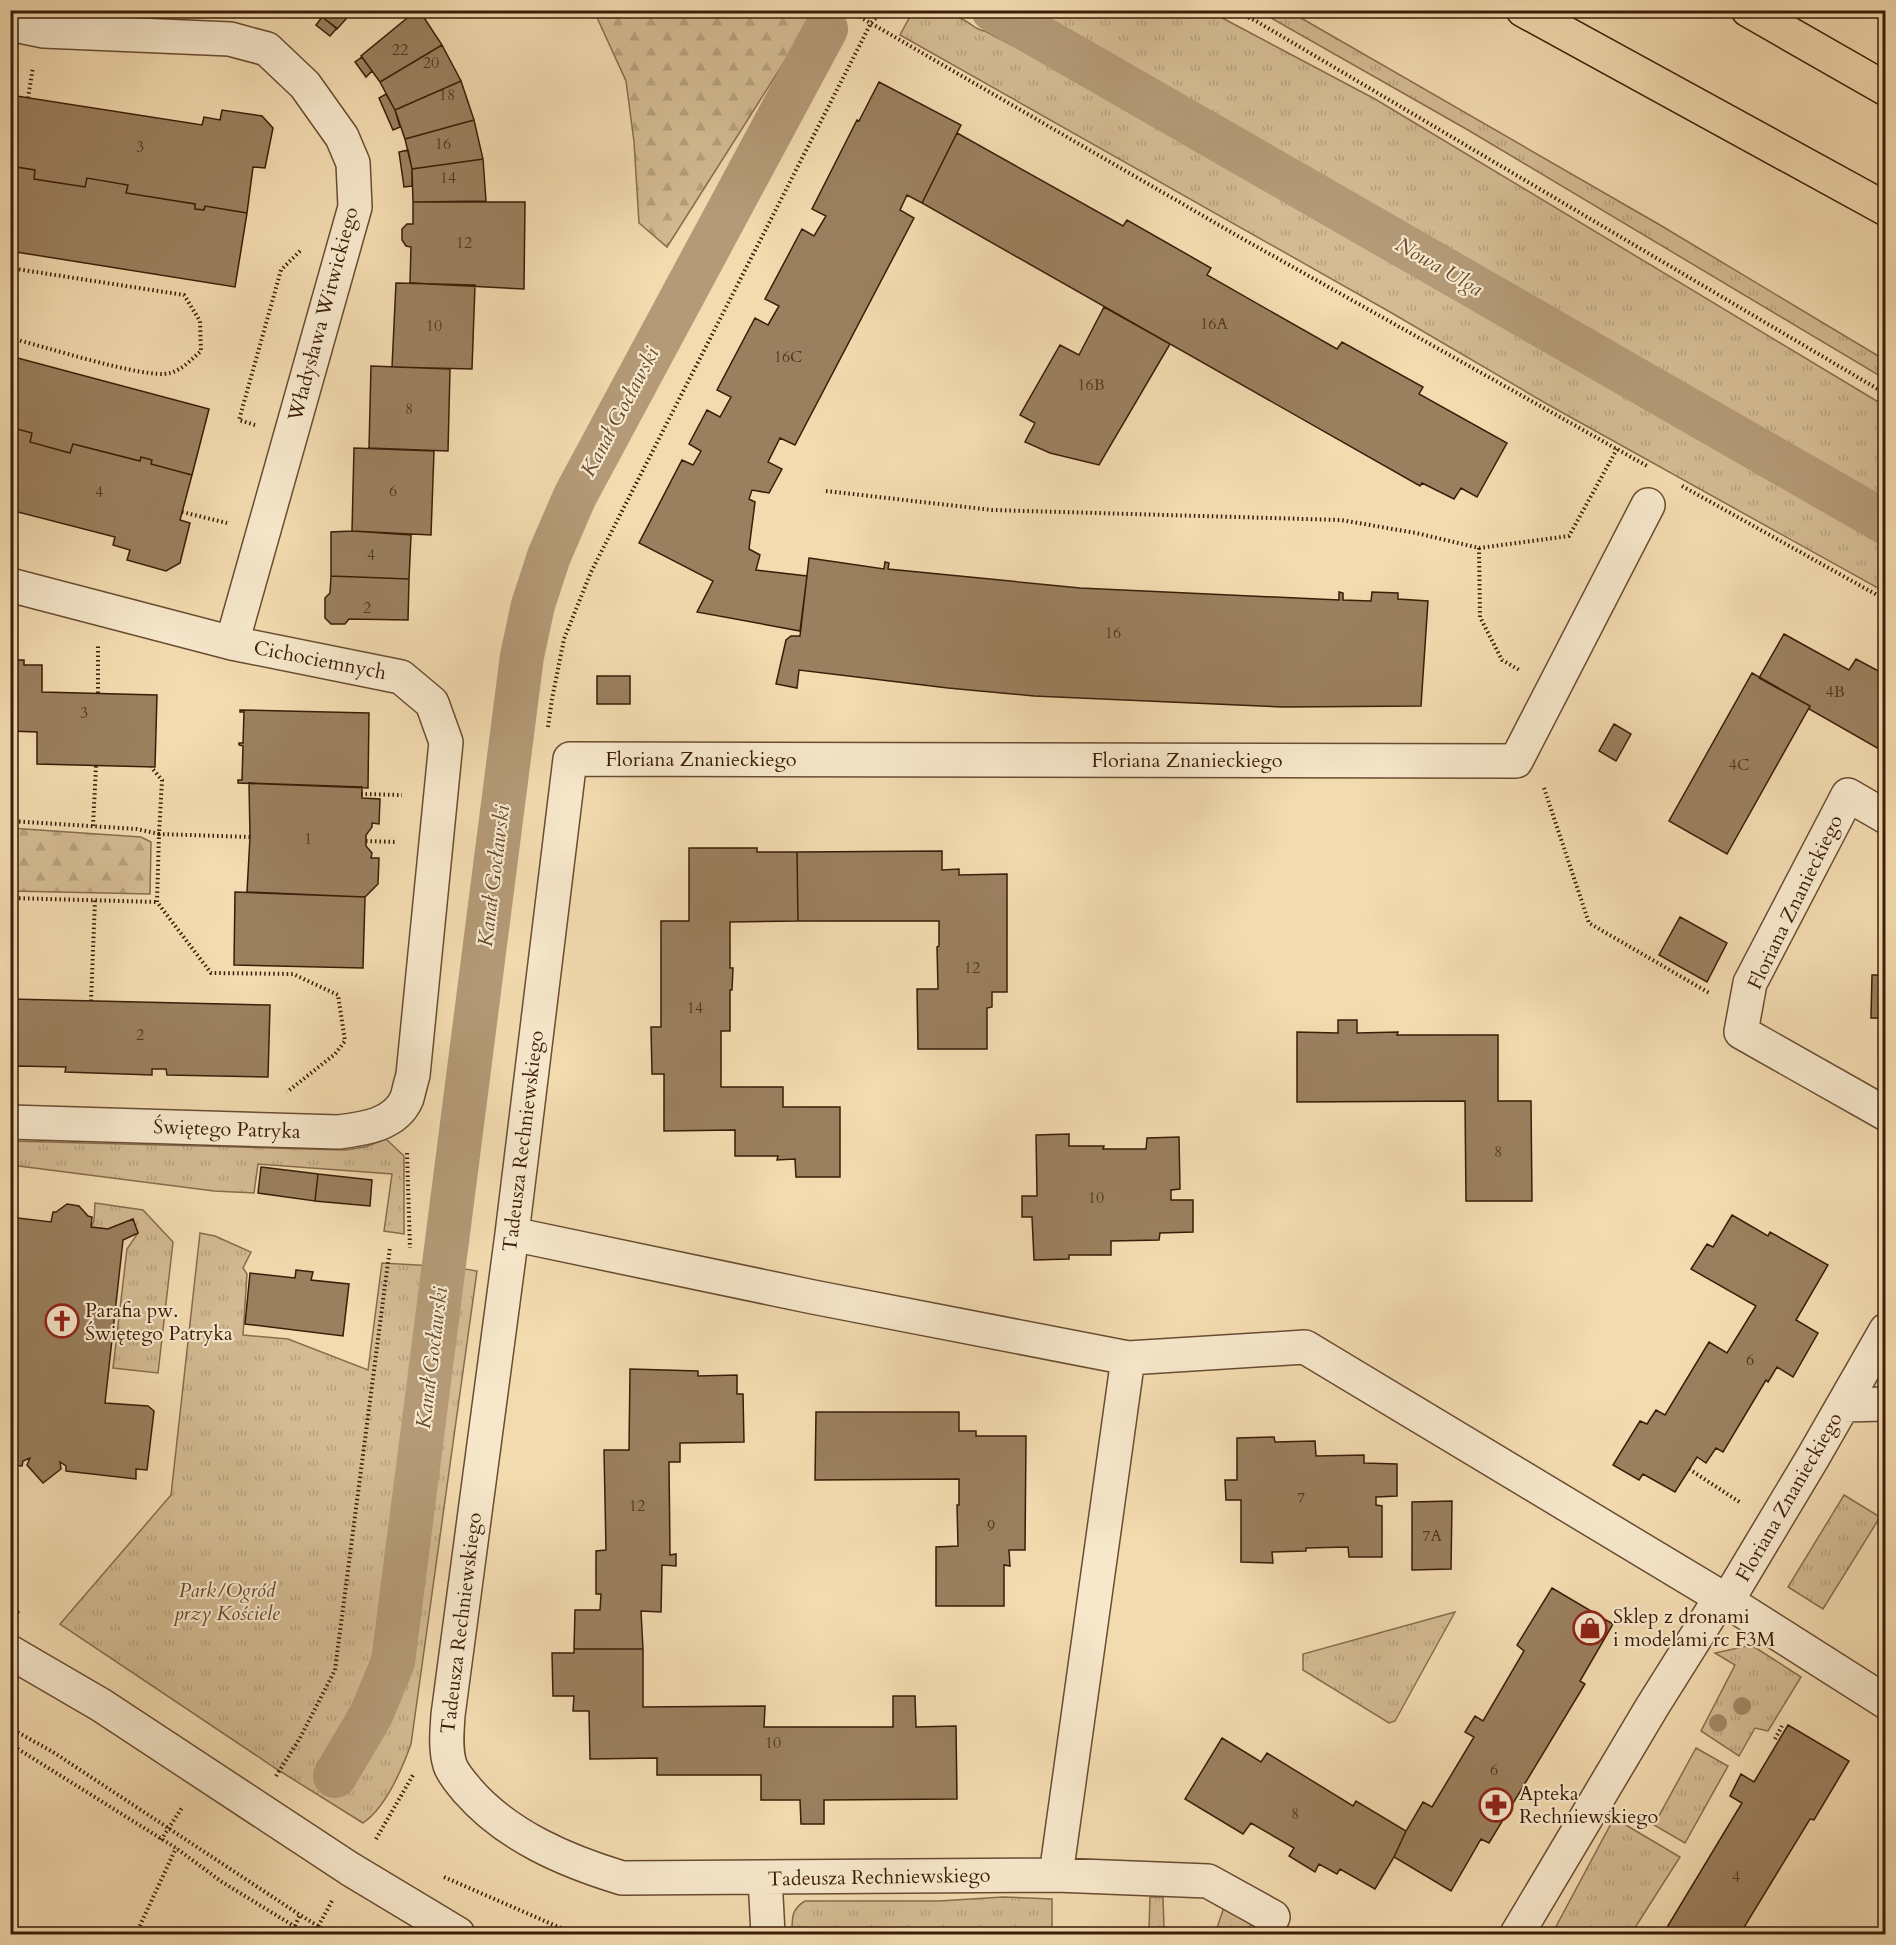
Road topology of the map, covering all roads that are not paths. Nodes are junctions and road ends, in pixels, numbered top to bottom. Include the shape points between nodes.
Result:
1 (1523, 10) edge
2 (1748, 10) edge
3 (10, 24) edge
4 (1886, 89) edge
5 (1886, 209) edge
6 (1648, 506) dead end
7 (10, 585) edge
8 (232, 643) junction
9 (570, 759) joint
10 (1886, 817) edge
11 (1886, 1114) edge
12 (392, 1118) joint
13 (10, 1122) edge
14 (512, 1234) junction
15 (1886, 1330) edge
16 (1128, 1358) junction
17 (1886, 1404) edge
18 (1843, 1405) junction
19 (1727, 1601) junction
20 (10, 1652) edge
21 (1886, 1701) edge
22 (1056, 1875) junction
23 (765, 1878) junction
24 (1273, 1917) dead end
25 (458, 1935) edge
26 (768, 1935) edge
27 (1517, 1935) edge

1 - 5 main road
2 - 4 main road
3 - 8 street, Władysława Witwickiego via 44,31 230,39 267,50 306,85 342,137 353,163 355,207
6 - 9 street, Floriana Znanieckiego via 1516,761
7 - 8 street, Cichociemnych
8 - 12 street, Cichociemnych via 401,676 432,703 446,742 413,1075 406,1100
9 - 14 street, Tadeusza Rechniewskiego
10 - 11 street, Floriana Znanieckiego via 1848,795 1750,983 1744,1017
12 - 13 street, Świętego Patryka via 365,1129 338,1132
14 - 16 street
14 - 23 street, Tadeusza Rechniewskiego via 448,1715 446,1744 450,1766 482,1807 507,1826 589,1868 622,1878
15 - 18 street, Floriana Znanieckiego
16 - 19 street via 1305,1347
16 - 22 street
17 - 18 street
18 - 19 street, Floriana Znanieckiego
19 - 21 street
19 - 27 street, Floriana Znanieckiego via 1711,1613
20 - 25 street via 101,1705 350,1869
22 - 23 street, Tadeusza Rechniewskiego
22 - 24 street, Tadeusza Rechniewskiego via 1208,1881
23 - 26 street

